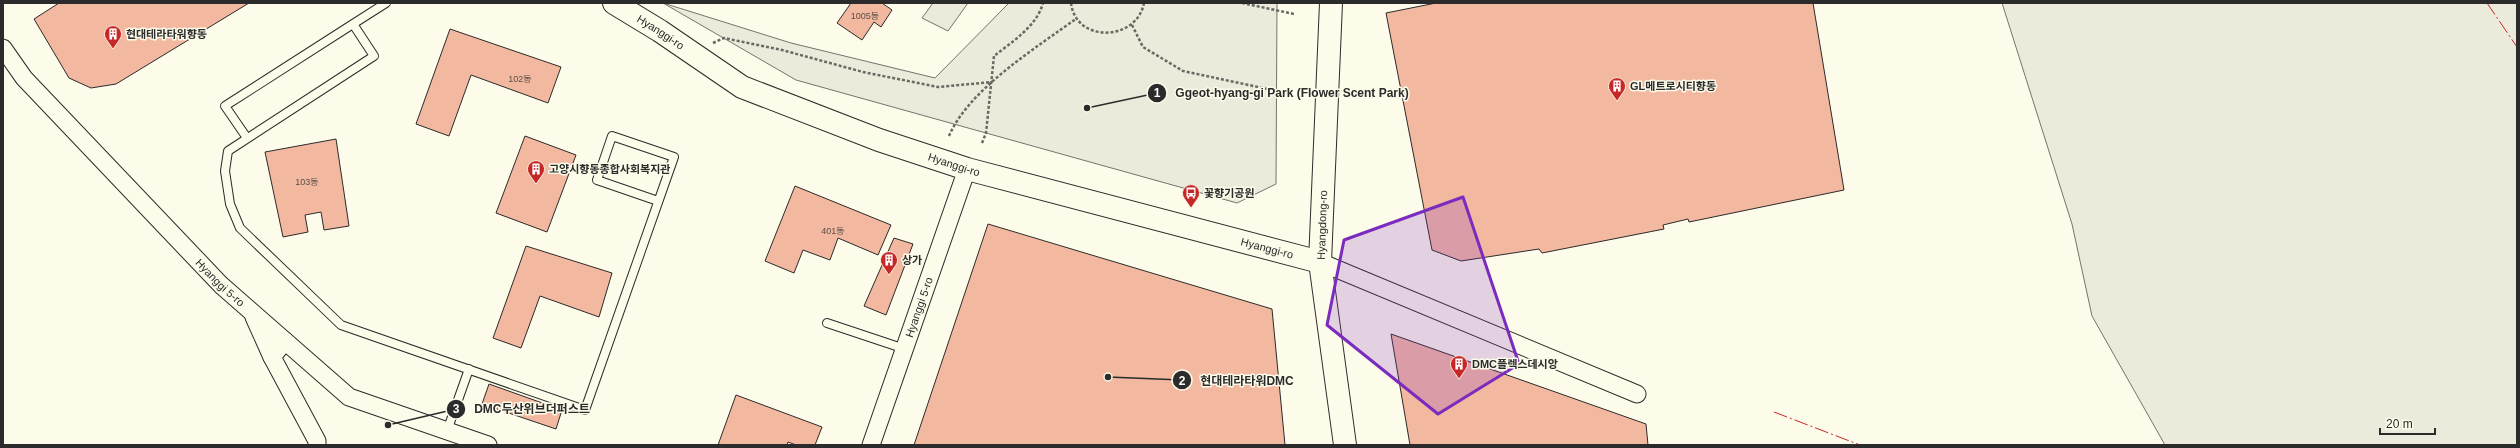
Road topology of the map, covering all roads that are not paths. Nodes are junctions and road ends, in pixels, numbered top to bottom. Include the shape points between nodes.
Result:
1 (386, 3) edge
2 (614, 3) edge
3 (1331, 3) edge
4 (353, 24) junction
5 (3, 48) edge
6 (247, 138) junction
7 (967, 169) junction
8 (658, 201) junction
9 (1320, 262) junction
10 (252, 312) junction
11 (827, 322) dead end
12 (285, 341) junction
13 (905, 349) junction
14 (272, 357) junction
15 (469, 369) junction
16 (1637, 394) dead end
17 (447, 431) junction
18 (317, 445) edge
19 (488, 445) edge
20 (870, 445) edge
21 (1345, 445) edge

1 - 4 lane
2 - 7 main road, Hyanggi-ro via 742,87 879,140
3 - 9 main road, Hyangdong-ro
4 - 6 lane via 374,56
4 - 6 lane via 225,106
5 - 10 street, Hyanggi 5-ro via 24,78 221,285
6 - 15 lane via 228,151 225,171 230,204 240,228 341,325
7 - 9 main road, Hyanggi-ro
7 - 13 street, Hyanggi 5-ro
8 - 8 lane via 674,157 612,136 597,180
8 - 15 lane via 585,410
9 - 16 street
9 - 21 main road, Hyangdong-ro
10 - 12 street, Hyanggi 5-ro
10 - 14 street
11 - 13 lane
12 - 14 street
12 - 17 street, Hyanggi 5-ro via 349,397
13 - 20 street, Hyanggi 5-ro
14 - 18 street
15 - 17 lane
17 - 19 street, Hyanggi 5-ro

